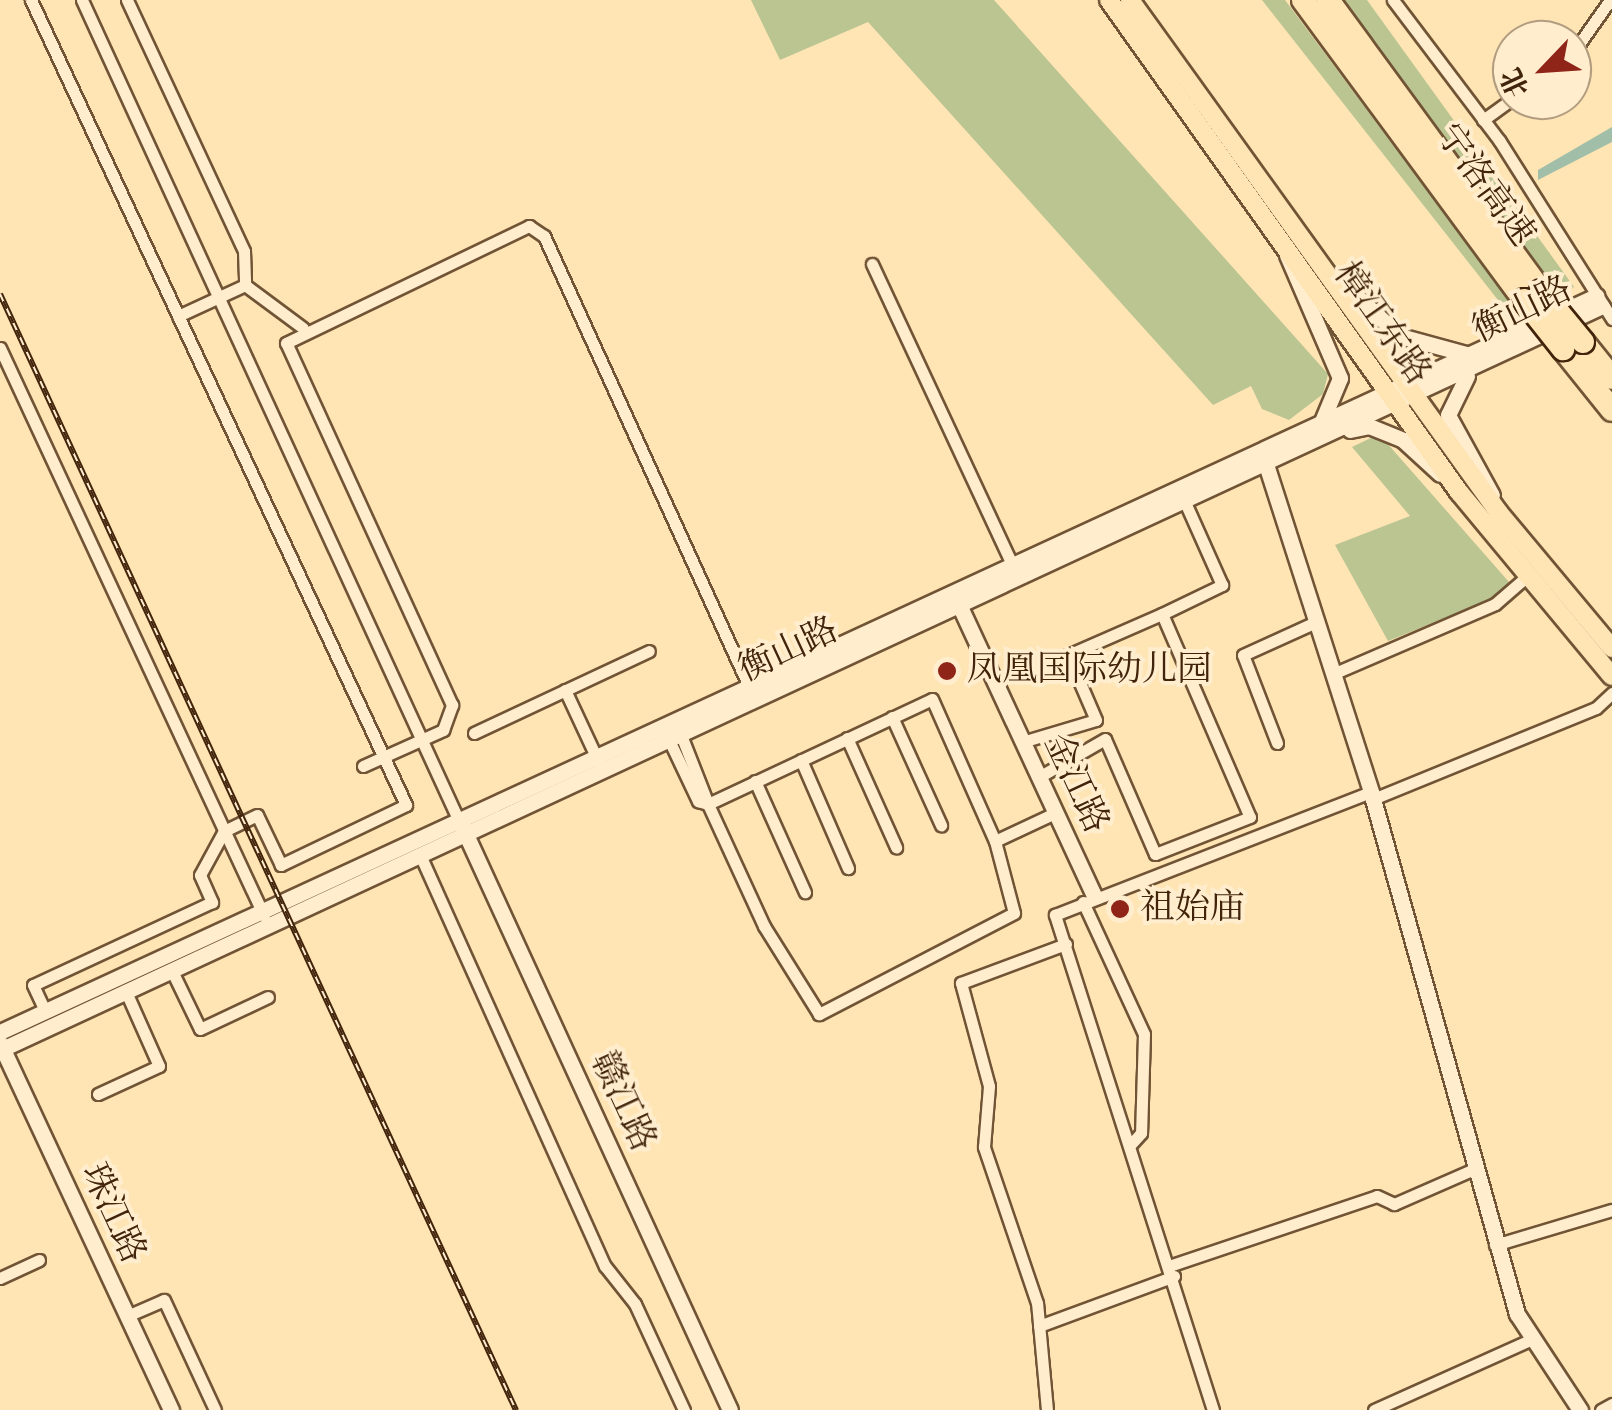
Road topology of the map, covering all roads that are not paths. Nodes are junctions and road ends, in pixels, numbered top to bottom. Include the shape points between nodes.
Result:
1 (31, 0) edge
2 (82, 0) edge
3 (127, 0) edge
4 (1109, 0) edge
5 (1130, 0) edge
6 (1303, 0) edge
7 (1328, 0) edge
8 (1393, 0) edge
9 (1610, 0) edge
10 (1592, 26) edge
11 (1492, 114) edge
12 (1484, 120) junction
13 (1283, 242) junction
14 (872, 264) dead end
15 (1338, 280) junction
16 (246, 284) junction
17 (219, 296) junction
18 (1532, 296) junction
19 (1604, 307) edge
20 (178, 316) junction
21 (303, 328) junction
22 (1573, 346) junction
23 (0, 348) edge
24 (1474, 362) junction
25 (1612, 378) edge
26 (1414, 387) junction
27 (1393, 396) junction
28 (1612, 410) edge
29 (1324, 428) junction
30 (1264, 456) junction
31 (1459, 492) junction
32 (1184, 500) junction
33 (1499, 513) junction
34 (1010, 560) junction
35 (1524, 579) junction
36 (951, 588) junction
37 (959, 604) junction
38 (1162, 614) junction
39 (1318, 621) junction
40 (1612, 648) edge
41 (649, 651) dead end
42 (1335, 673) junction
43 (1612, 676) edge
44 (747, 683) junction
45 (565, 690) junction
46 (1612, 693) edge
47 (755, 700) junction
48 (892, 718) junction
49 (1096, 720) junction
50 (474, 733) dead end
51 (675, 737) junction
52 (848, 738) junction
53 (424, 739) junction
54 (1105, 739) junction
55 (1022, 742) junction
56 (1276, 743) dead end
57 (595, 754) junction
58 (384, 757) junction
59 (800, 760) junction
60 (364, 766) dead end
61 (603, 772) junction
62 (1039, 777) junction
63 (755, 782) junction
64 (1372, 796) junction
65 (708, 804) junction
66 (1055, 813) junction
67 (458, 818) junction
68 (941, 826) dead end
69 (224, 831) junction
70 (467, 836) junction
71 (995, 841) junction
72 (896, 847) dead end
73 (421, 857) junction
74 (848, 868) dead end
75 (805, 892) dead end
76 (1088, 899) junction
77 (261, 910) junction
78 (269, 927) junction
79 (1066, 944) junction
80 (172, 972) junction
81 (126, 992) junction
82 (268, 997) dead end
83 (45, 1011) junction
84 (1, 1043) edge
85 (98, 1094) dead end
86 (1131, 1144) junction
87 (1474, 1169) junction
88 (1612, 1210) edge
89 (1495, 1245) junction
90 (38, 1260) dead end
91 (1173, 1271) junction
92 (0, 1278) edge
93 (127, 1316) junction
94 (1039, 1326) junction
95 (1530, 1340) junction
96 (1612, 1404) edge
97 (1391, 1407) edge
98 (170, 1410) edge
99 (215, 1410) edge
100 (684, 1410) edge
101 (730, 1410) edge
102 (1047, 1410) edge
103 (1214, 1410) edge
104 (1374, 1410) edge
105 (1580, 1410) edge
106 (1601, 1410) edge

1 - 20 street
2 - 17 street
3 - 16 street via 244,251
4 - 13 main road, 樟江东路
5 - 15 main road, 樟江东路
6 - 18 highway, 宁洛高速
7 - 18 highway, 宁洛高速
8 - 12 street
9 - 10 street
11 - 12 street
12 - 19 street
13 - 27 main road, 樟江东路
13 - 29 street via 1340,378
14 - 34 street
15 - 24 street via 1400,336
15 - 26 main road, 樟江东路
16 - 17 street
16 - 21 street
17 - 20 street
17 - 53 street
18 - 22 highway, 宁洛高速, bridge
19 - 24 street, 衡山路
20 - 58 street
21 - 44 street via 508,234 529,226 544,236
21 - 53 street via 286,343 452,705 452,720
22 - 25 highway, 宁洛高速
22 - 28 highway, 宁洛高速
23 - 69 street
24 - 26 street, 衡山路
24 - 33 street via 1455,388 1448,415
26 - 27 street, 衡山路
26 - 33 main road, 樟江东路
27 - 29 street, 衡山路
27 - 31 main road, 樟江东路
29 - 30 street, 衡山路
29 - 31 street via 1380,428
30 - 32 street, 衡山路
30 - 34 street, 衡山路
30 - 39 street
31 - 35 main road, 樟江东路
32 - 37 street, 衡山路
32 - 38 street via 1222,585
33 - 40 main road, 樟江东路
34 - 36 street, 衡山路
35 - 42 street via 1495,604
35 - 43 main road, 樟江东路
36 - 37 street, 金江路
36 - 44 street, 衡山路
37 - 47 street, 衡山路
37 - 55 street, 金江路
38 - 49 street via 1068,655
38 - 54 street via 1250,817 1156,854
39 - 42 street
39 - 56 street via 1243,654
41 - 45 street
42 - 64 street
44 - 47 street
44 - 57 street, 衡山路
45 - 50 street
45 - 57 street
46 - 64 street via 1596,708
47 - 51 street, 衡山路
48 - 52 street
48 - 68 street
48 - 71 street via 932,699
49 - 54 street
49 - 55 street
51 - 61 street, 衡山路
51 - 65 street via 698,801
52 - 59 street
52 - 72 street
53 - 58 street
53 - 67 street
54 - 62 street
55 - 62 street, 金江路
57 - 61 street
57 - 67 street, 衡山路
58 - 60 street
58 - 69 street via 406,805 281,864 257,814
59 - 63 street
59 - 74 street
61 - 70 street, 衡山路
62 - 66 street, 金江路
63 - 65 street
63 - 75 street
64 - 76 street
64 - 87 street
65 - 71 street via 764,926 818,1014 1014,913
66 - 71 street
66 - 76 street, 金江路
67 - 70 street, 赣江路
67 - 77 street, 衡山路
69 - 77 street
69 - 83 street via 200,875 212,902 33,985
70 - 73 street, 衡山路
70 - 101 street, 赣江路
73 - 78 street, 衡山路
73 - 100 street via 606,1266 634,1304
76 - 79 street via 1055,915
76 - 86 street via 1144,1034 1142,1133
77 - 78 street
77 - 83 street, 衡山路
78 - 80 street, 衡山路
79 - 86 street
79 - 94 street via 961,983 989,1086 984,1146
80 - 81 street, 衡山路
80 - 82 street via 200,1030
81 - 84 street, 衡山路
81 - 85 street via 160,1066
83 - 84 street, 衡山路
84 - 93 street, 珠江路
86 - 91 street
87 - 89 street
87 - 91 street via 1394,1204 1377,1196
88 - 89 street
89 - 95 street
90 - 92 street
91 - 94 street
91 - 103 street
93 - 98 street, 珠江路
93 - 99 street via 164,1300
94 - 102 street
95 - 97 street
95 - 105 street
96 - 106 street
97 - 104 street

